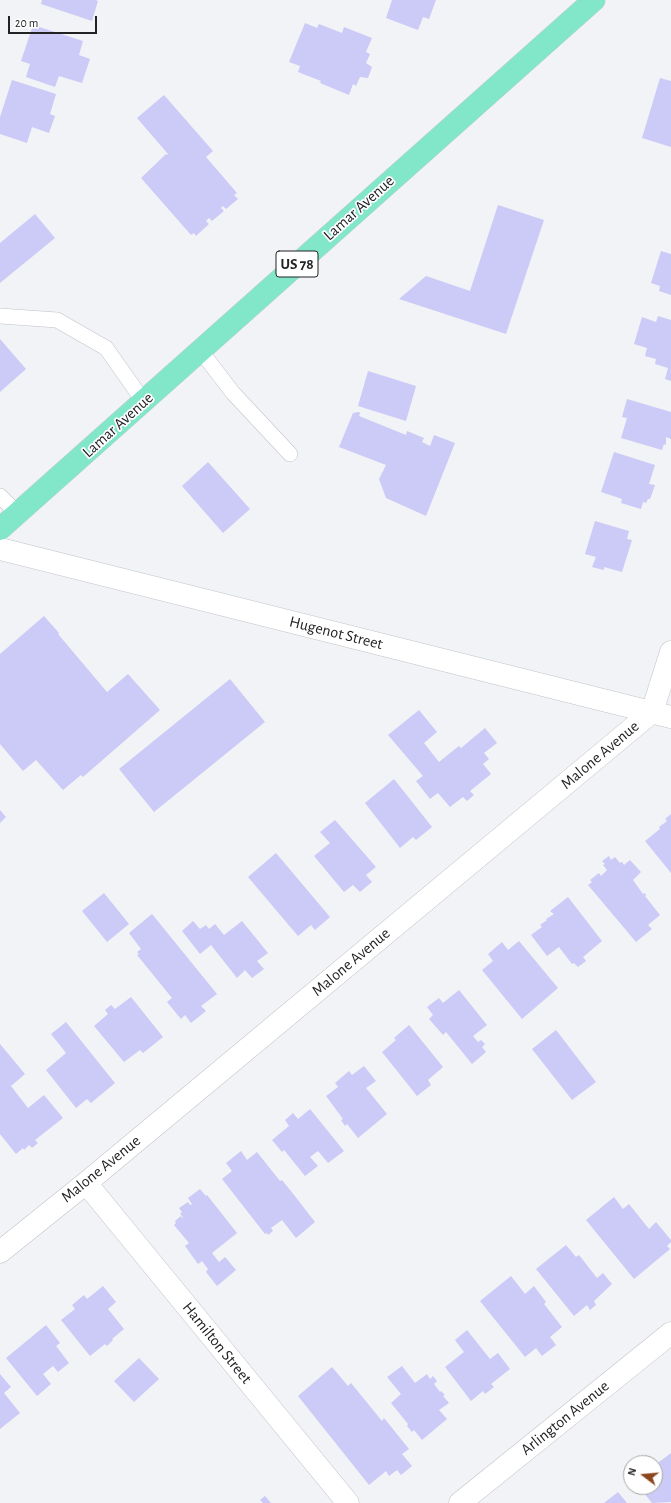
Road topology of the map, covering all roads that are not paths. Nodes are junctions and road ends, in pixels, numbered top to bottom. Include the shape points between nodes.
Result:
1 (594, 0) edge
2 (0, 316) edge
3 (200, 350) junction
4 (144, 402) junction
5 (290, 454) dead end
6 (0, 496) edge
7 (18, 514) junction
8 (0, 529) edge
9 (0, 548) edge
10 (671, 652) edge
11 (661, 714) edge
12 (86, 1183) junction
13 (0, 1252) edge
14 (671, 1332) edge
15 (348, 1503) edge
16 (460, 1503) edge

1 - 3 main road, Lamar Avenue / US 78
2 - 4 lane via 57,320 106,348
3 - 4 main road, Lamar Avenue / US 78
3 - 5 lane via 233,393
4 - 7 main road, Lamar Avenue / US 78
6 - 7 lane
7 - 8 main road, Lamar Avenue / US 78
9 - 11 street, Hugenot Street
10 - 11 street, Malone Avenue
11 - 12 street, Malone Avenue
12 - 13 street, Malone Avenue
12 - 15 street, Hamilton Street
14 - 16 street, Arlington Avenue

